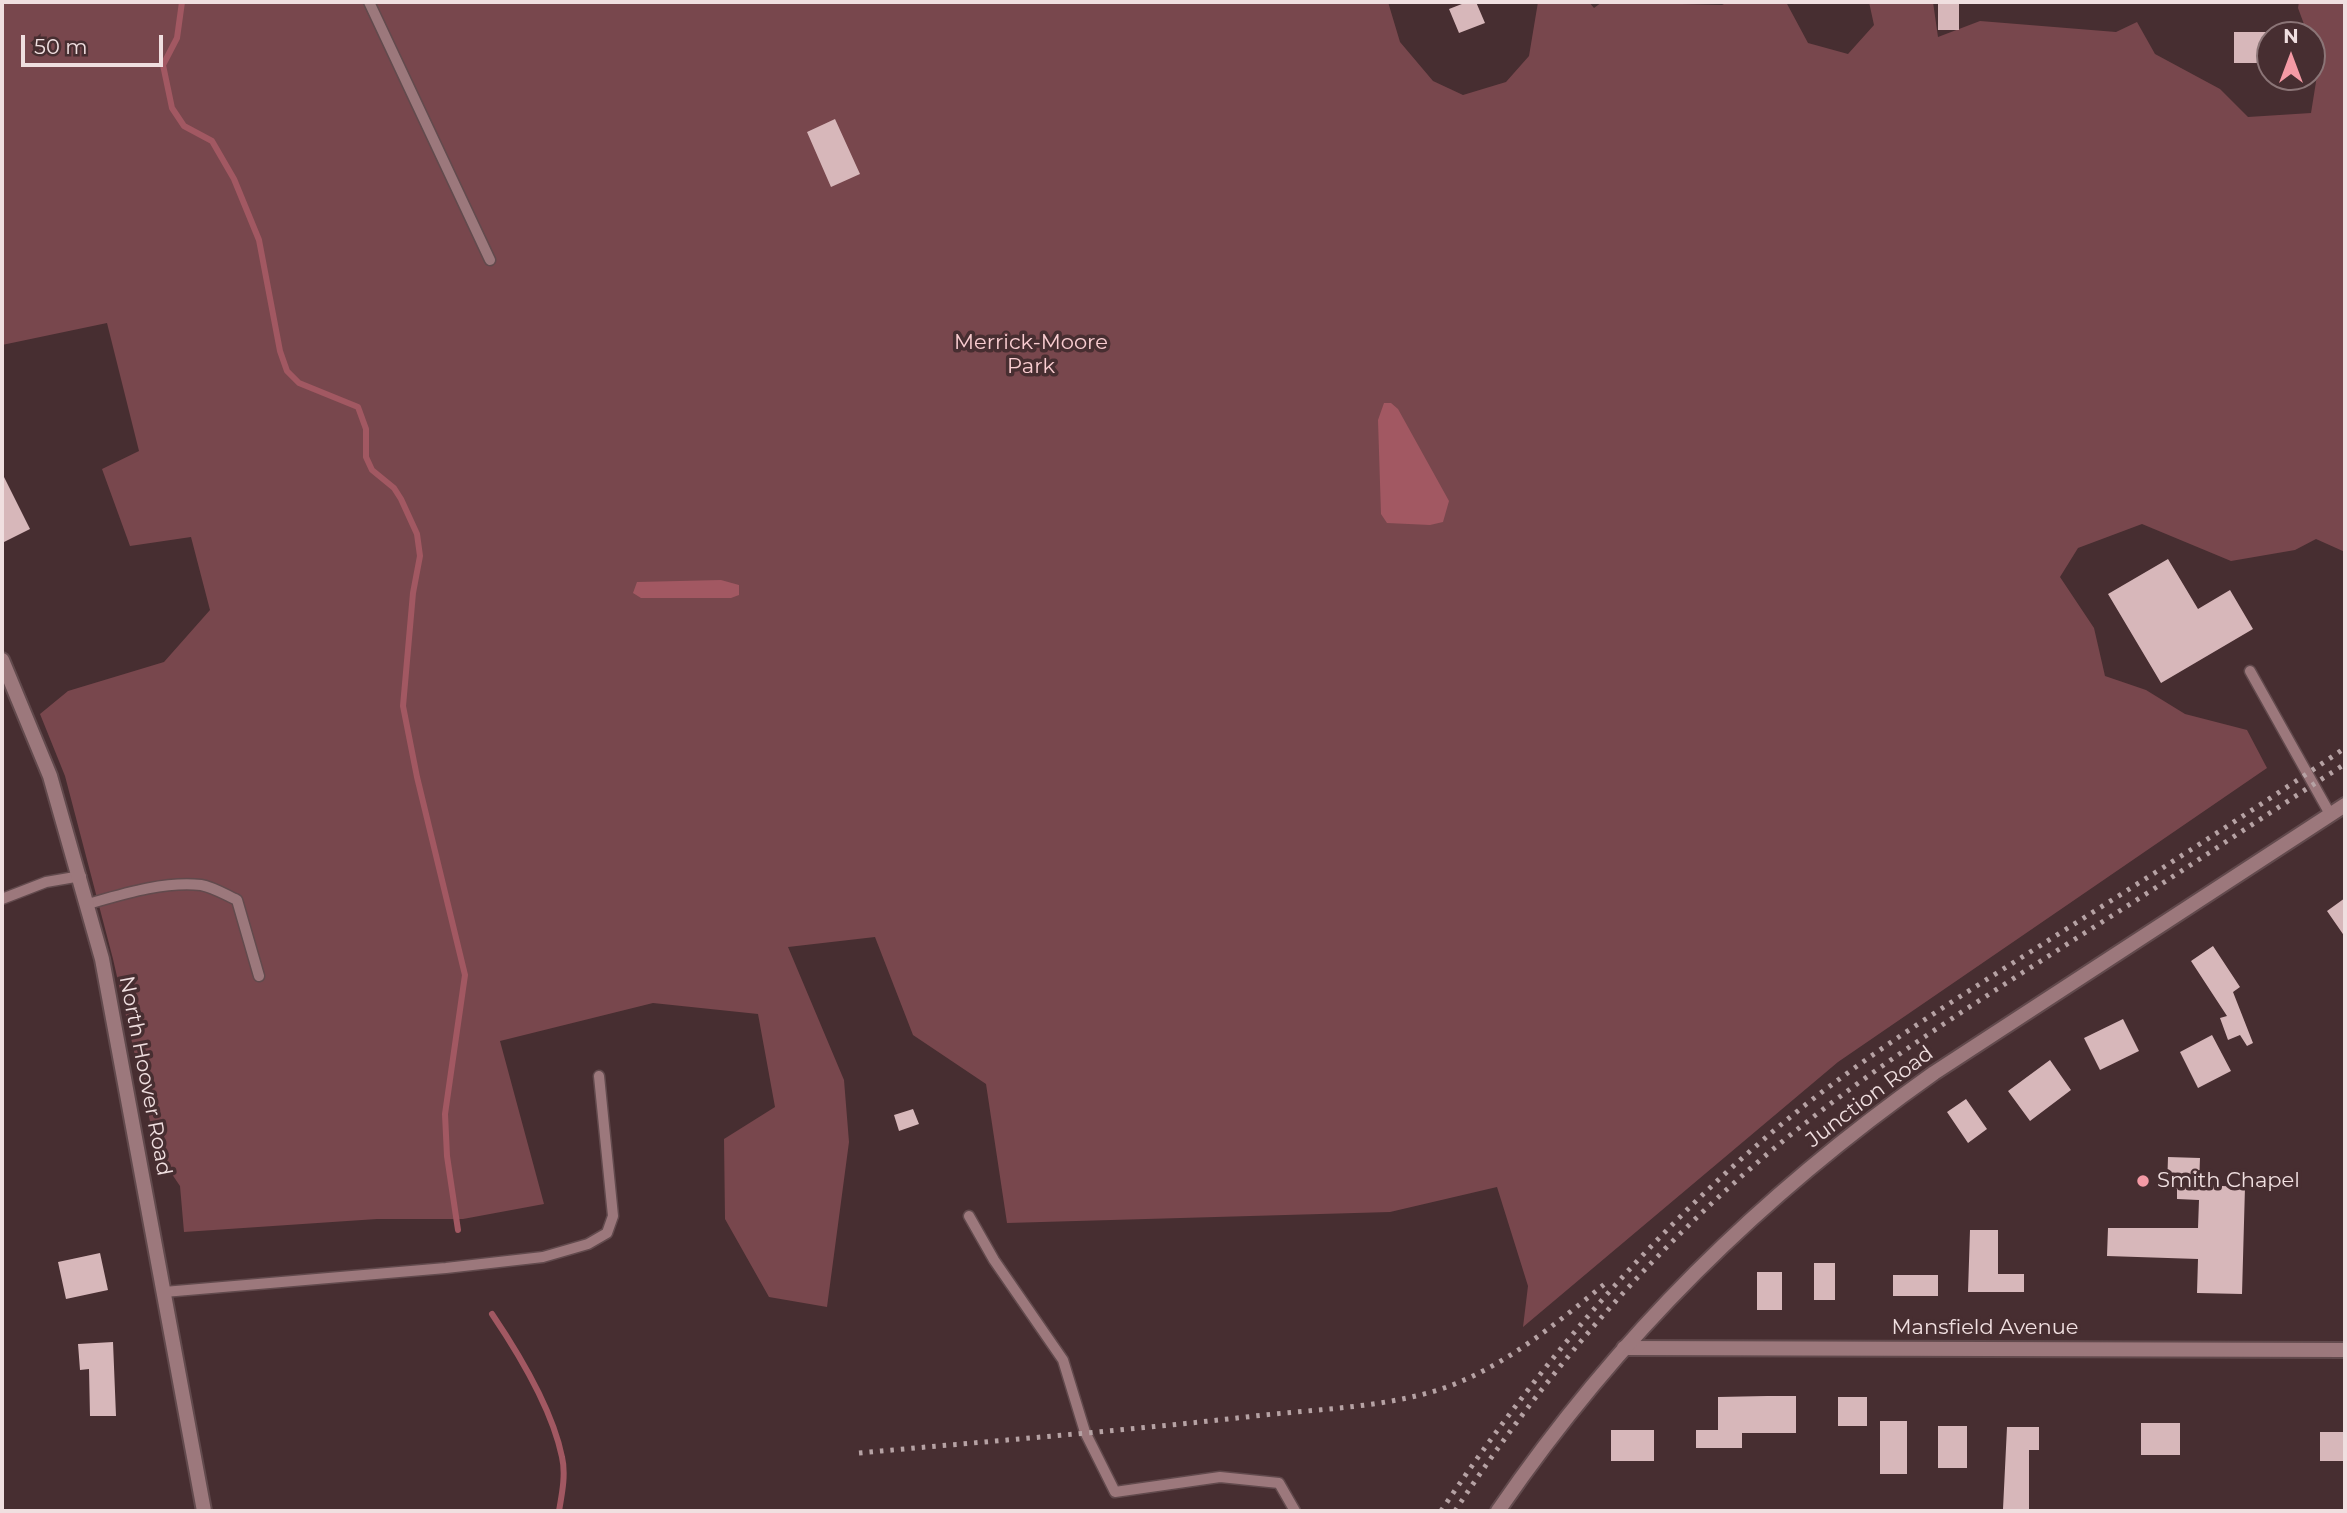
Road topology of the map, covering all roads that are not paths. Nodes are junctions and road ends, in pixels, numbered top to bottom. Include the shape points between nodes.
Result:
1 (369, 2) edge
2 (489, 260) dead end
3 (2, 660) edge
4 (2250, 671) dead end
5 (2340, 810) edge
6 (81, 876) junction
7 (2, 899) edge
8 (88, 904) junction
9 (259, 976) dead end
10 (600, 1076) dead end
11 (970, 1216) dead end
12 (164, 1292) junction
13 (1624, 1349) junction
14 (2345, 1350) edge
15 (204, 1511) edge
16 (1296, 1511) edge
17 (1498, 1511) edge

1 - 2 lane
3 - 6 street, North Hoover Road via 50,776
4 - 5 lane
5 - 13 street, Junction Road via 2054,993 1874,1116 1755,1213
6 - 7 lane via 46,882
6 - 8 street, North Hoover Road
8 - 9 lane via 153,888 203,885 237,900
8 - 12 street, North Hoover Road via 130,1099
10 - 12 lane via 613,1216 607,1233 588,1244 543,1257 446,1268
11 - 16 lane via 994,1260 1063,1360 1085,1432 1115,1492 1220,1477 1279,1483
12 - 15 street, North Hoover Road
13 - 14 street, Mansfield Avenue
13 - 17 street, Junction Road via 1542,1447

